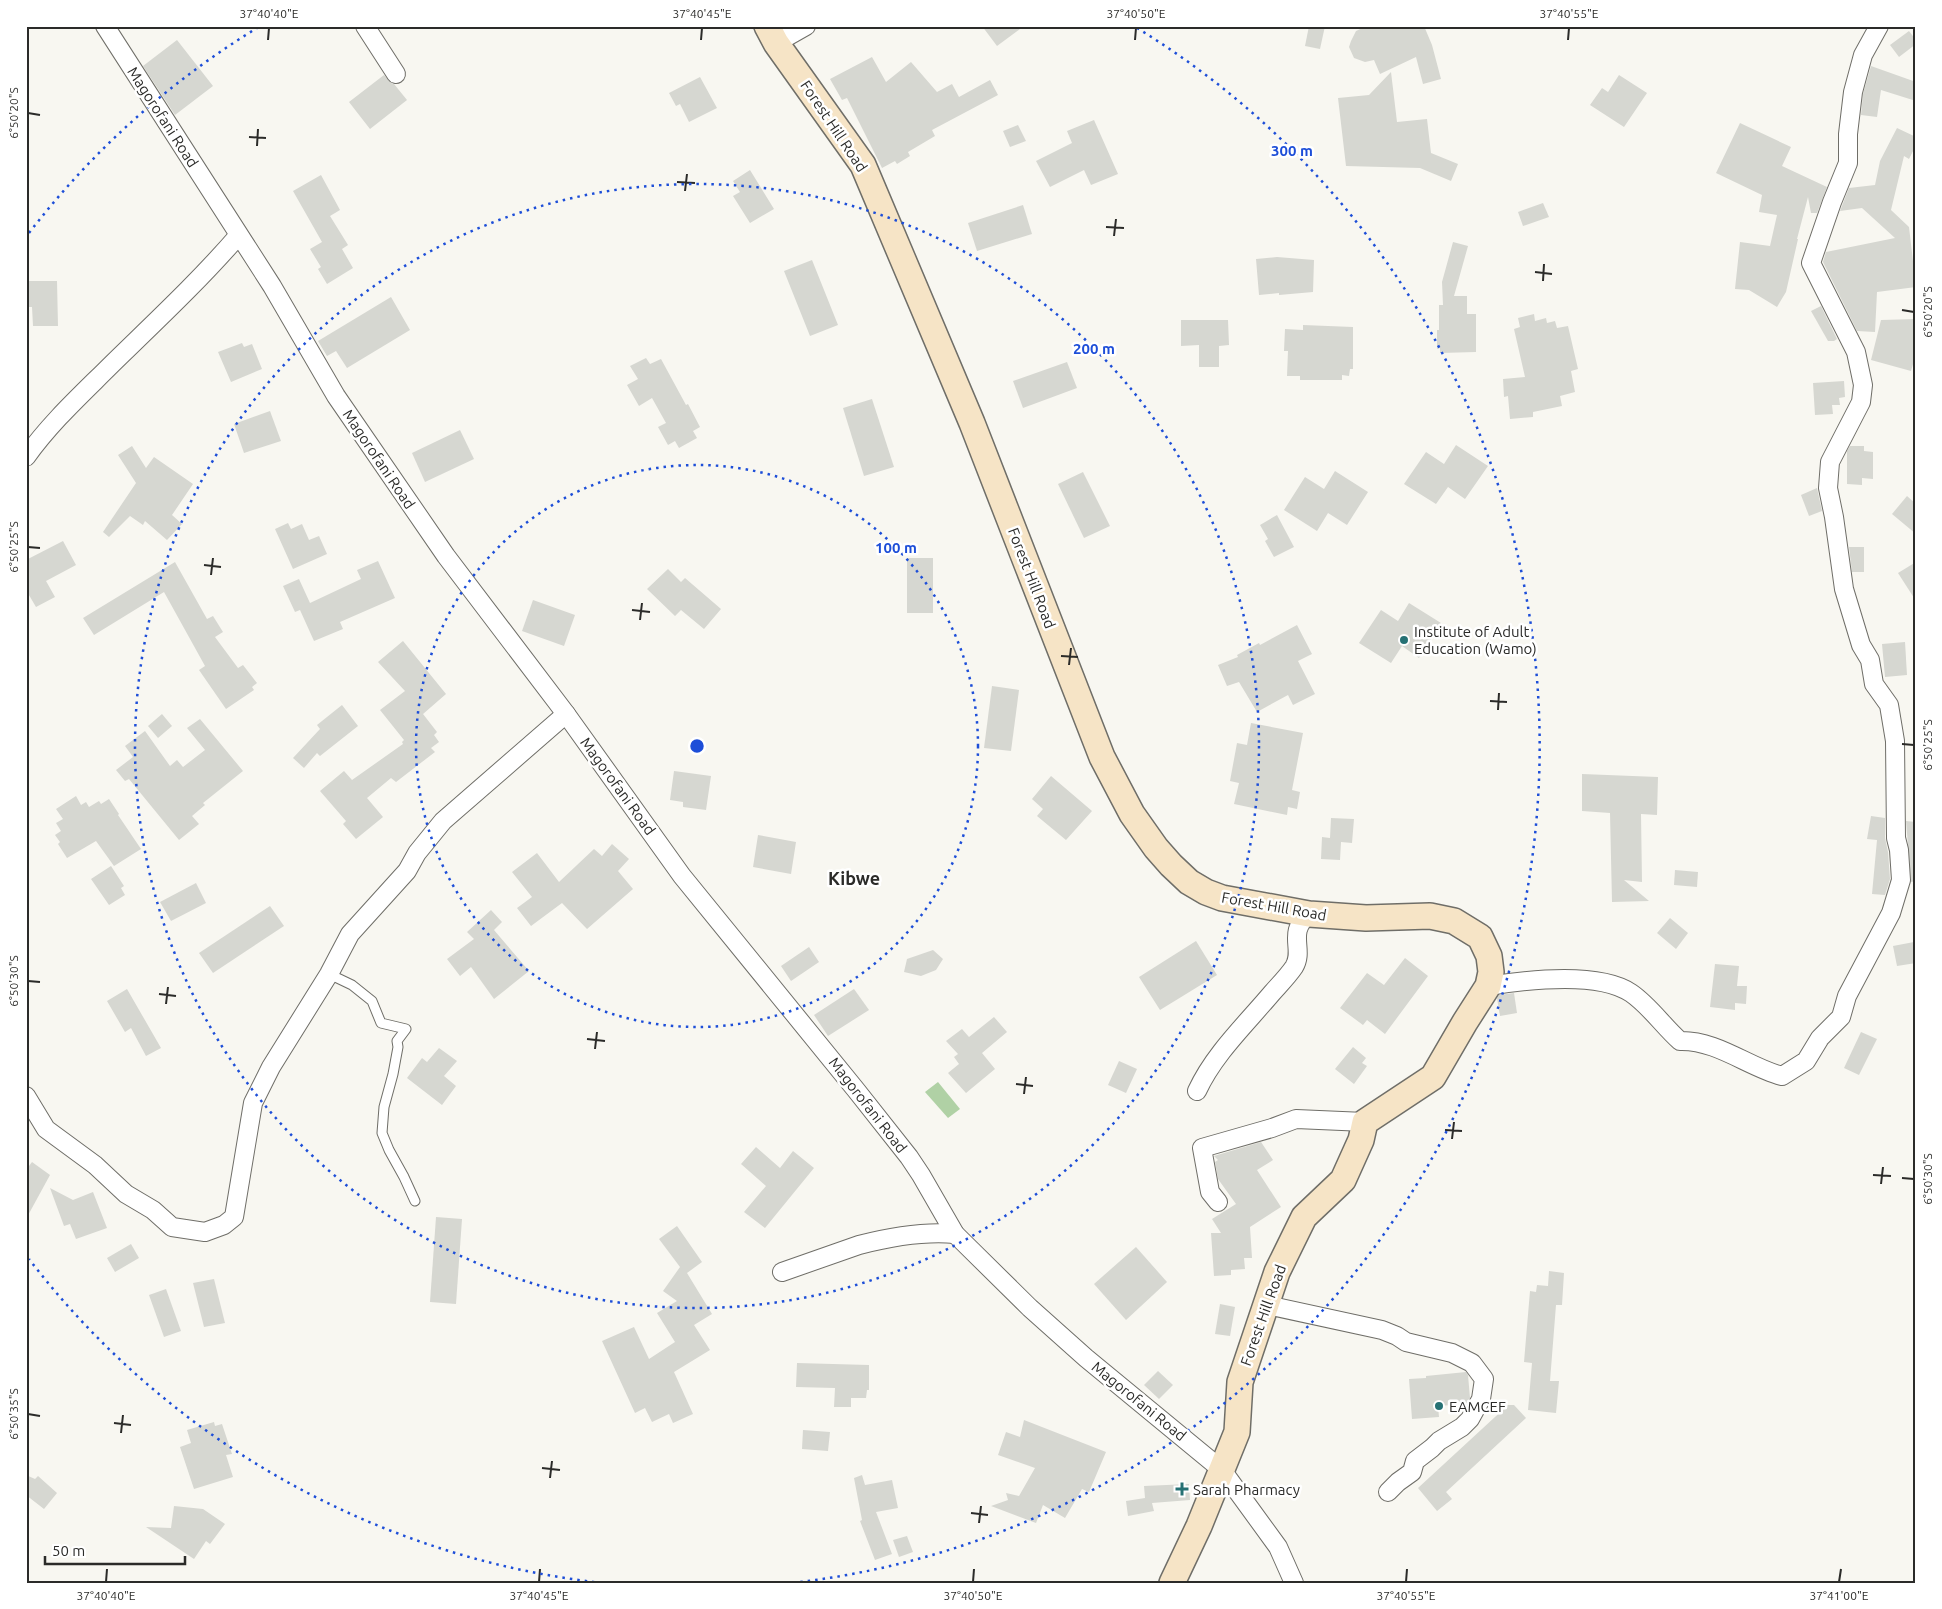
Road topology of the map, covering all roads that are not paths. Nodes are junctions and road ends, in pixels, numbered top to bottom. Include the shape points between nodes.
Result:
1 (105, 26) edge
2 (365, 26) edge
3 (806, 26) edge
4 (1879, 26) edge
5 (772, 34) edge
6 (396, 74) dead end
7 (238, 236) junction
8 (26, 457) edge
9 (566, 714) junction
10 (1309, 914) junction
11 (329, 974) junction
12 (1488, 986) junction
13 (1197, 1090) dead end
14 (26, 1096) edge
15 (1365, 1122) junction
16 (415, 1201) dead end
17 (1218, 1202) dead end
18 (955, 1234) junction
19 (782, 1272) dead end
20 (1267, 1306) junction
21 (1222, 1470) junction
22 (1388, 1492) dead end
23 (1172, 1583) edge
24 (1294, 1583) edge

1 - 7 street, Magorofani Road
2 - 6 street
3 - 5 street
4 - 12 street via 1863,56 1853,92 1848,163 1811,263 1856,352 1863,385 1861,402 1830,462 1828,488 1844,589 1861,645 1870,660 1874,684 1889,706 1895,741 1896,838 1901,880 1891,913 1847,996 1841,1017 1820,1038 1806,1061 1782,1076 1693,1040 1680,1041 1642,1002 1612,984 1535,979
5 - 10 street, Forest Hill Road via 863,164 972,423 1102,757 1132,814 1171,865 1206,892
7 - 8 street via 208,271 75,400
7 - 9 street, Magorofani Road via 372,451 446,556
9 - 11 street via 442,821 407,871 350,934
9 - 18 street, Magorofani Road via 682,876 909,1157
10 - 12 street, Forest Hill Road via 1373,918 1430,916 1454,921 1480,937 1489,956 1491,972
10 - 13 street via 1298,926 1295,965 1205,1072
11 - 14 street via 253,1103 234,1216 216,1229 204,1232 172,1227 46,1129
11 - 16 lane via 352,985 372,1001 381,1024 406,1029 397,1041 384,1103 382,1131
12 - 15 street, Forest Hill Road via 1433,1078
15 - 17 street via 1296,1119 1202,1148 1210,1192
15 - 20 street, Forest Hill Road via 1361,1140 1343,1180 1304,1217 1277,1272
18 - 19 street via 931,1233 859,1244
18 - 21 street, Magorofani Road via 1072,1346
20 - 21 street, Forest Hill Road via 1240,1382 1237,1432
20 - 22 street via 1382,1330 1406,1342 1452,1353 1472,1363 1484,1379 1481,1398 1470,1419 1415,1461 1412,1472
21 - 23 street, Forest Hill Road via 1200,1526
21 - 24 street, Magorofani Road via 1278,1547

